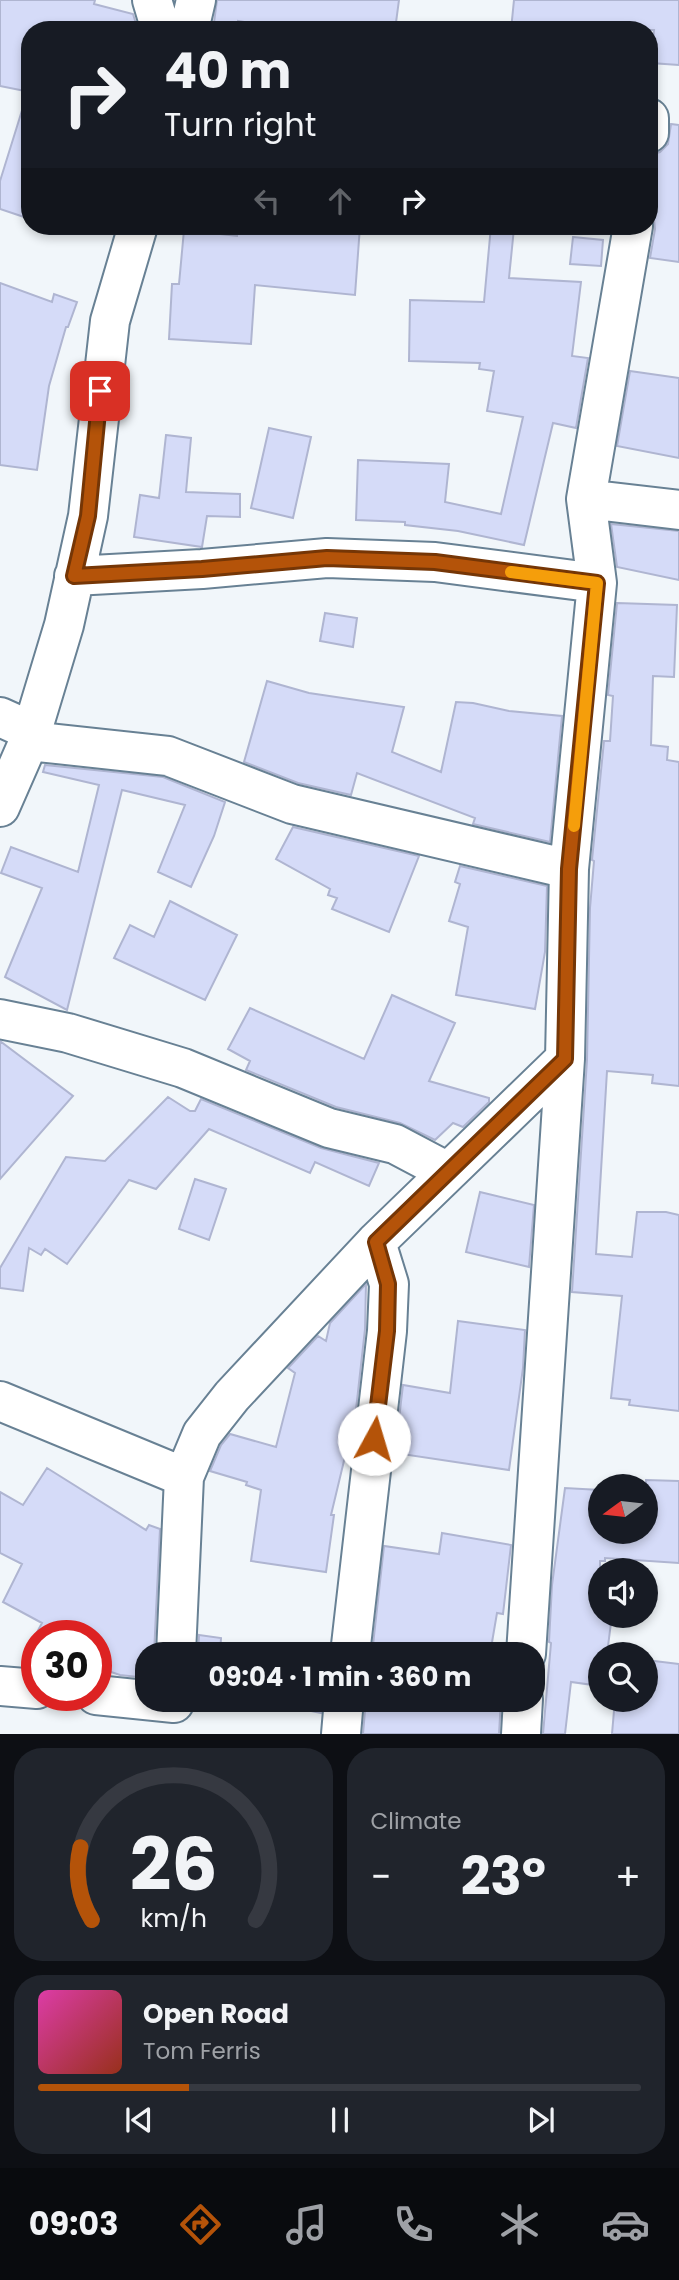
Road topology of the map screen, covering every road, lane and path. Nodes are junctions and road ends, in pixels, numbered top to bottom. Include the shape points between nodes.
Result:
1 (152, 0) edge
2 (197, 0) edge
3 (158, 21) edge
4 (191, 21) edge
5 (135, 235) edge
6 (631, 235) edge
7 (586, 499) junction
8 (679, 510) edge
9 (74, 576) junction
10 (597, 583) junction
11 (20, 729) edge
12 (0, 807) edge
13 (569, 869) junction
14 (0, 1019) edge
15 (565, 1059) junction
16 (448, 1172) junction
17 (376, 1242) junction
18 (0, 1401) edge
19 (184, 1477) junction
20 (177, 1642) edge
21 (351, 1642) edge
22 (527, 1642) edge
23 (0, 1686) edge
24 (21, 1688) edge
25 (112, 1698) edge
26 (135, 1704) edge
27 (344, 1712) edge
28 (522, 1712) edge
29 (341, 1734) edge
30 (521, 1734) edge

1 - 3 street
2 - 4 street
5 - 9 street via 110,321 88,516
6 - 7 street
7 - 8 street
7 - 10 street
9 - 10 street via 327,558 435,562
9 - 11 street via 64,625
10 - 13 street
11 - 12 street
11 - 13 street via 168,756 292,804
13 - 15 street
14 - 16 street via 68,1033 183,1068 329,1128 395,1144
15 - 16 street
15 - 22 street
16 - 17 street
17 - 19 street via 232,1396 202,1434
17 - 21 street via 388,1284 387,1331
18 - 19 street
19 - 20 street
23 - 24 street
25 - 26 street
27 - 29 street
28 - 30 street

